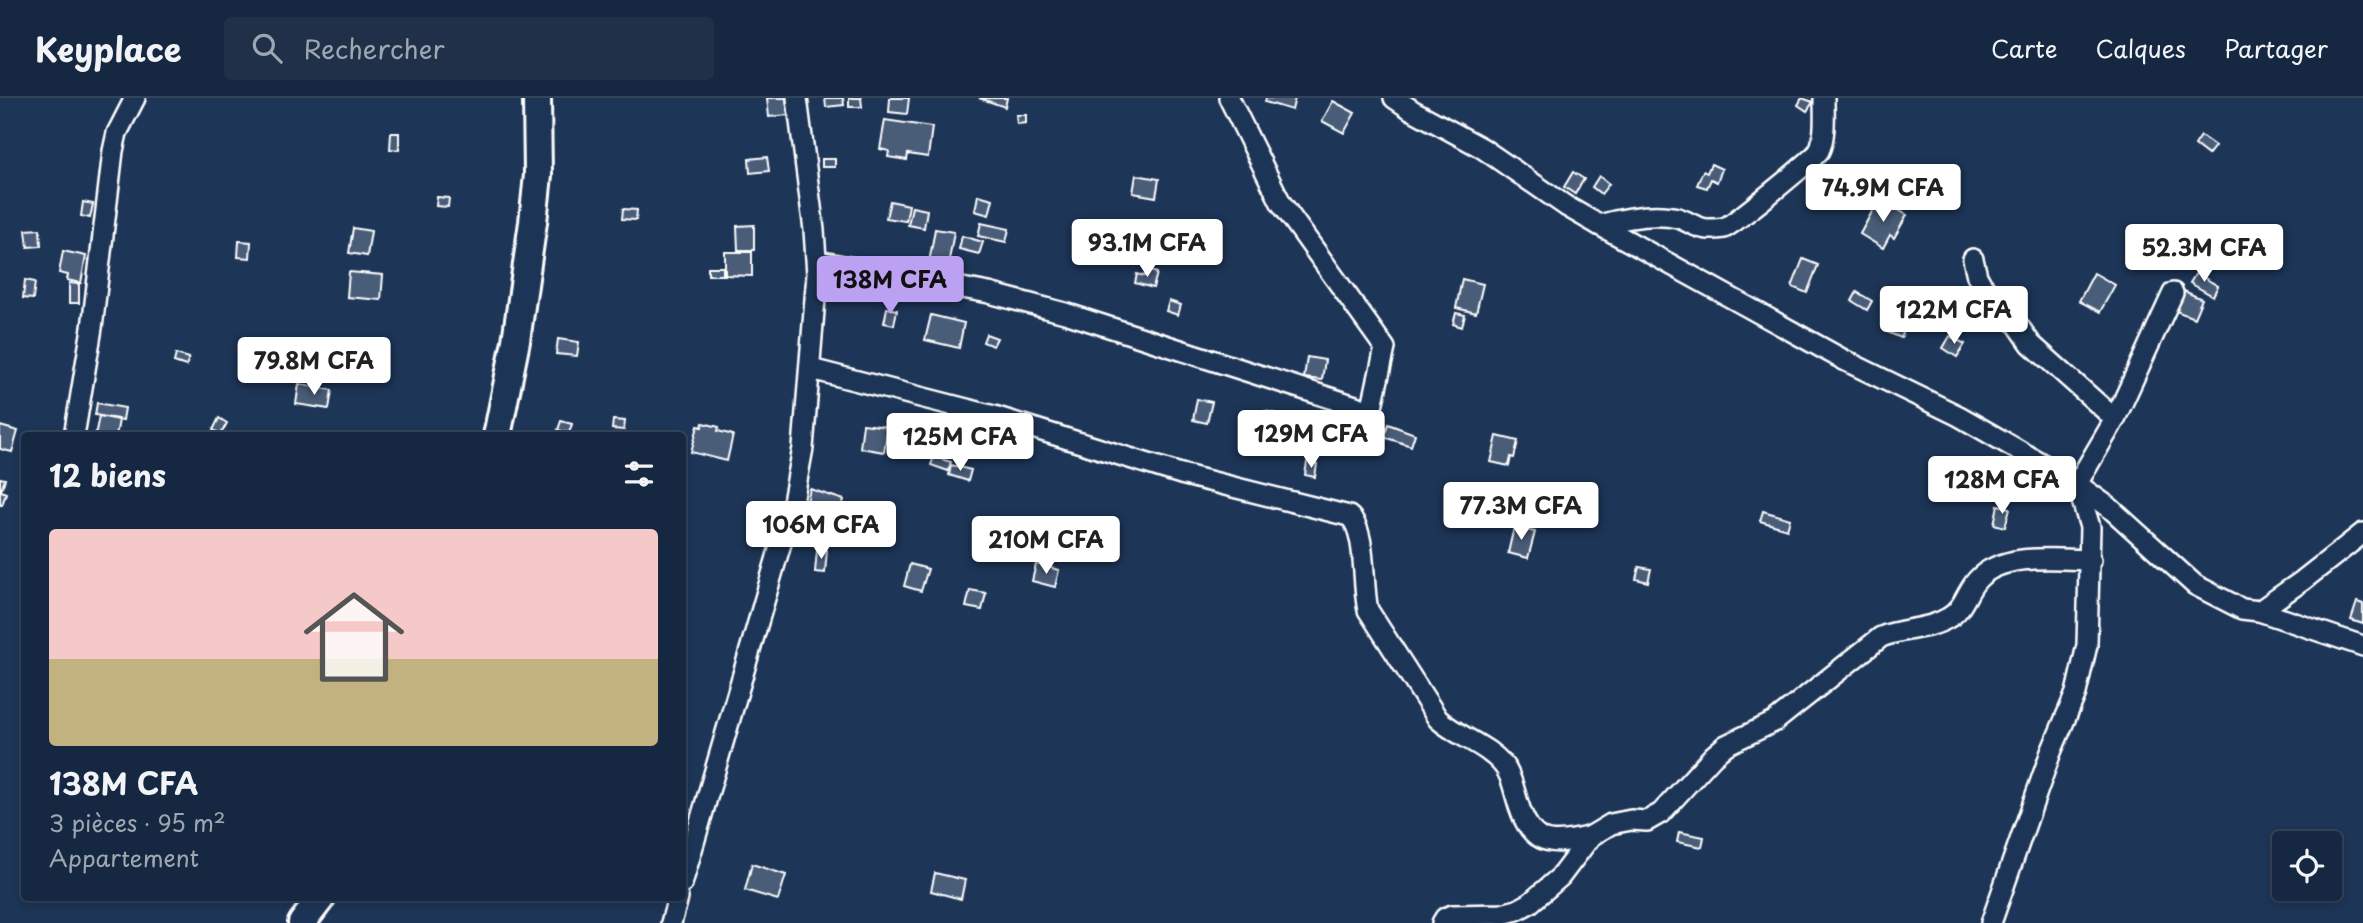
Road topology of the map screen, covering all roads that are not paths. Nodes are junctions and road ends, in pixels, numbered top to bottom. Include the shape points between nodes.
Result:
1 (135, 98) edge
2 (537, 98) edge
3 (797, 98) edge
4 (1229, 98) edge
5 (1394, 98) edge
6 (1824, 98) edge
7 (1599, 225) junction
8 (1973, 259) dead end
9 (817, 261) junction
10 (2173, 293) dead end
11 (811, 369) junction
12 (2115, 419) junction
13 (75, 432) edge
14 (498, 432) edge
15 (2077, 484) junction
16 (2363, 533) edge
17 (2091, 560) junction
18 (2259, 611) junction
19 (2363, 646) edge
20 (1591, 836) junction
21 (686, 870) edge
22 (319, 901) edge
23 (677, 901) edge
24 (302, 923) edge
25 (671, 923) edge
26 (1442, 923) edge
27 (1991, 923) edge

1 - 13 street via 113,151
2 - 14 street via 533,222
3 - 9 street
4 - 9 street via 1281,203 1385,348 1371,411 1040,306
5 - 7 street via 1482,148
6 - 7 street via 1823,130 1813,159 1725,228 1706,229 1663,216
7 - 15 street via 1844,360 1959,416
8 - 12 street via 1982,285 2031,344
9 - 11 street
10 - 12 street
11 - 20 street via 994,416 1181,474 1349,516 1359,527 1368,610 1438,719 1504,766 1525,825 1535,835 1555,843
11 - 21 street via 793,502
12 - 15 street
15 - 17 street via 2090,527
15 - 18 street via 2194,585 2242,609
16 - 18 street
17 - 20 street via 2024,558 1983,575 1950,617 1881,637 1774,722 1726,746 1661,813 1647,821 1611,824
17 - 27 street via 2087,645 2076,693
18 - 19 street
20 - 26 street via 1560,877 1524,906 1502,914 1452,915
22 - 24 street
23 - 25 street

